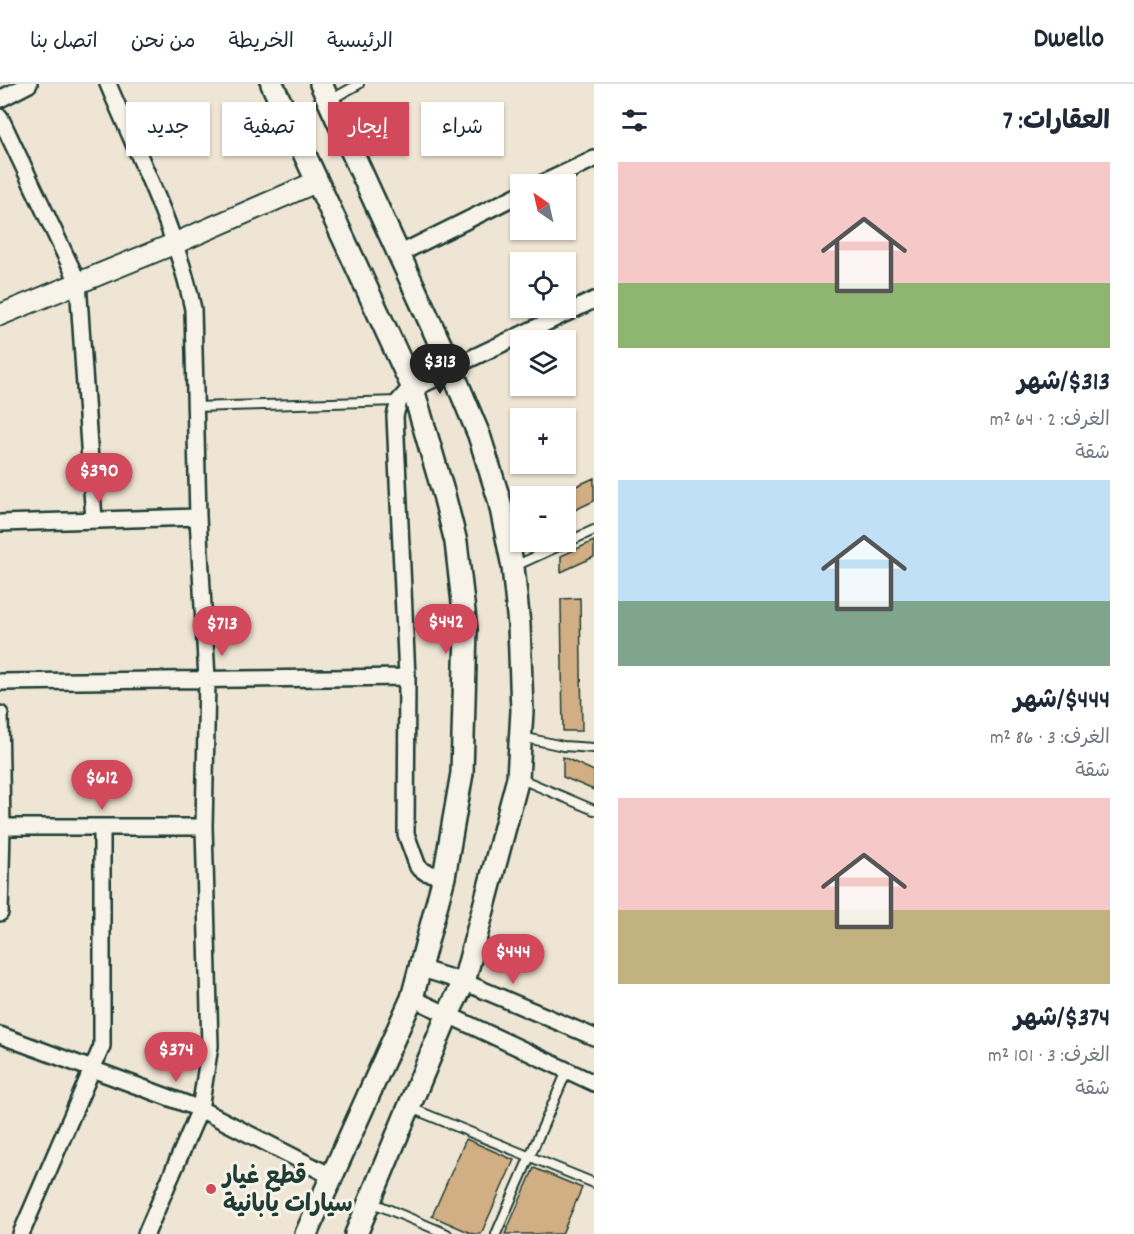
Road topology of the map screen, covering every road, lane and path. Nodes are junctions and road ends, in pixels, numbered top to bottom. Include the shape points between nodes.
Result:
1 (29, 84) edge
2 (108, 84) edge
3 (272, 84) edge
4 (358, 84) edge
5 (325, 92) edge
6 (0, 99) edge
7 (0, 117) edge
8 (594, 159) edge
9 (562, 174) edge
10 (316, 182) junction
11 (510, 199) edge
12 (176, 243) junction
13 (399, 254) junction
14 (78, 282) junction
15 (594, 300) edge
16 (0, 315) edge
17 (451, 368) junction
18 (406, 394) junction
19 (195, 407) junction
20 (198, 517) junction
21 (94, 520) junction
22 (0, 523) edge
23 (594, 530) edge
24 (513, 567) junction
25 (406, 677) junction
26 (207, 680) junction
27 (0, 682) edge
28 (0, 714) edge
29 (522, 737) junction
30 (594, 748) edge
31 (518, 778) junction
32 (594, 810) edge
33 (1, 827) edge
34 (102, 827) junction
35 (204, 827) junction
36 (444, 877) junction
37 (0, 914) edge
38 (419, 968) junction
39 (464, 982) junction
40 (412, 999) junction
41 (447, 1016) junction
42 (0, 1035) edge
43 (594, 1037) edge
44 (93, 1069) junction
45 (567, 1071) junction
46 (594, 1083) edge
47 (410, 1107) junction
48 (200, 1109) junction
49 (529, 1156) junction
50 (331, 1176) junction
51 (594, 1183) edge
52 (369, 1201) junction
53 (21, 1234) edge
54 (146, 1234) edge
55 (306, 1234) edge
56 (356, 1234) edge
57 (447, 1234) edge
58 (496, 1234) edge

1 - 6 street
2 - 12 street
3 - 10 main road
4 - 5 lane
5 - 13 main road
7 - 14 street
8 - 9 street
10 - 12 street
10 - 18 main road
11 - 13 street
12 - 14 street
12 - 19 street via 193,309
13 - 17 main road
14 - 16 street
14 - 21 street
15 - 17 street
17 - 18 main road
17 - 24 main road via 489,465
18 - 19 lane
18 - 25 street via 395,416
18 - 36 main road via 444,495 456,542 466,629 462,773
19 - 20 street
20 - 21 street
20 - 26 street
21 - 22 street
23 - 24 lane
24 - 29 main road
25 - 26 street
25 - 36 street via 406,834 418,867
26 - 27 street
26 - 35 street
28 - 33 street
29 - 30 lane
29 - 31 main road
31 - 32 lane
31 - 39 main road
33 - 34 street
33 - 37 street
34 - 35 street
34 - 44 street via 102,1046
35 - 48 street via 210,1046
36 - 38 main road
38 - 39 street
38 - 40 main road
39 - 41 main road
39 - 43 street
40 - 41 street
40 - 50 main road
41 - 45 street
41 - 47 main road
42 - 44 street
44 - 48 street
44 - 53 street
45 - 46 street
45 - 49 lane
47 - 49 lane
47 - 52 main road
48 - 50 street
48 - 54 street
49 - 51 lane
49 - 58 lane
50 - 55 main road
52 - 56 main road
52 - 57 lane

